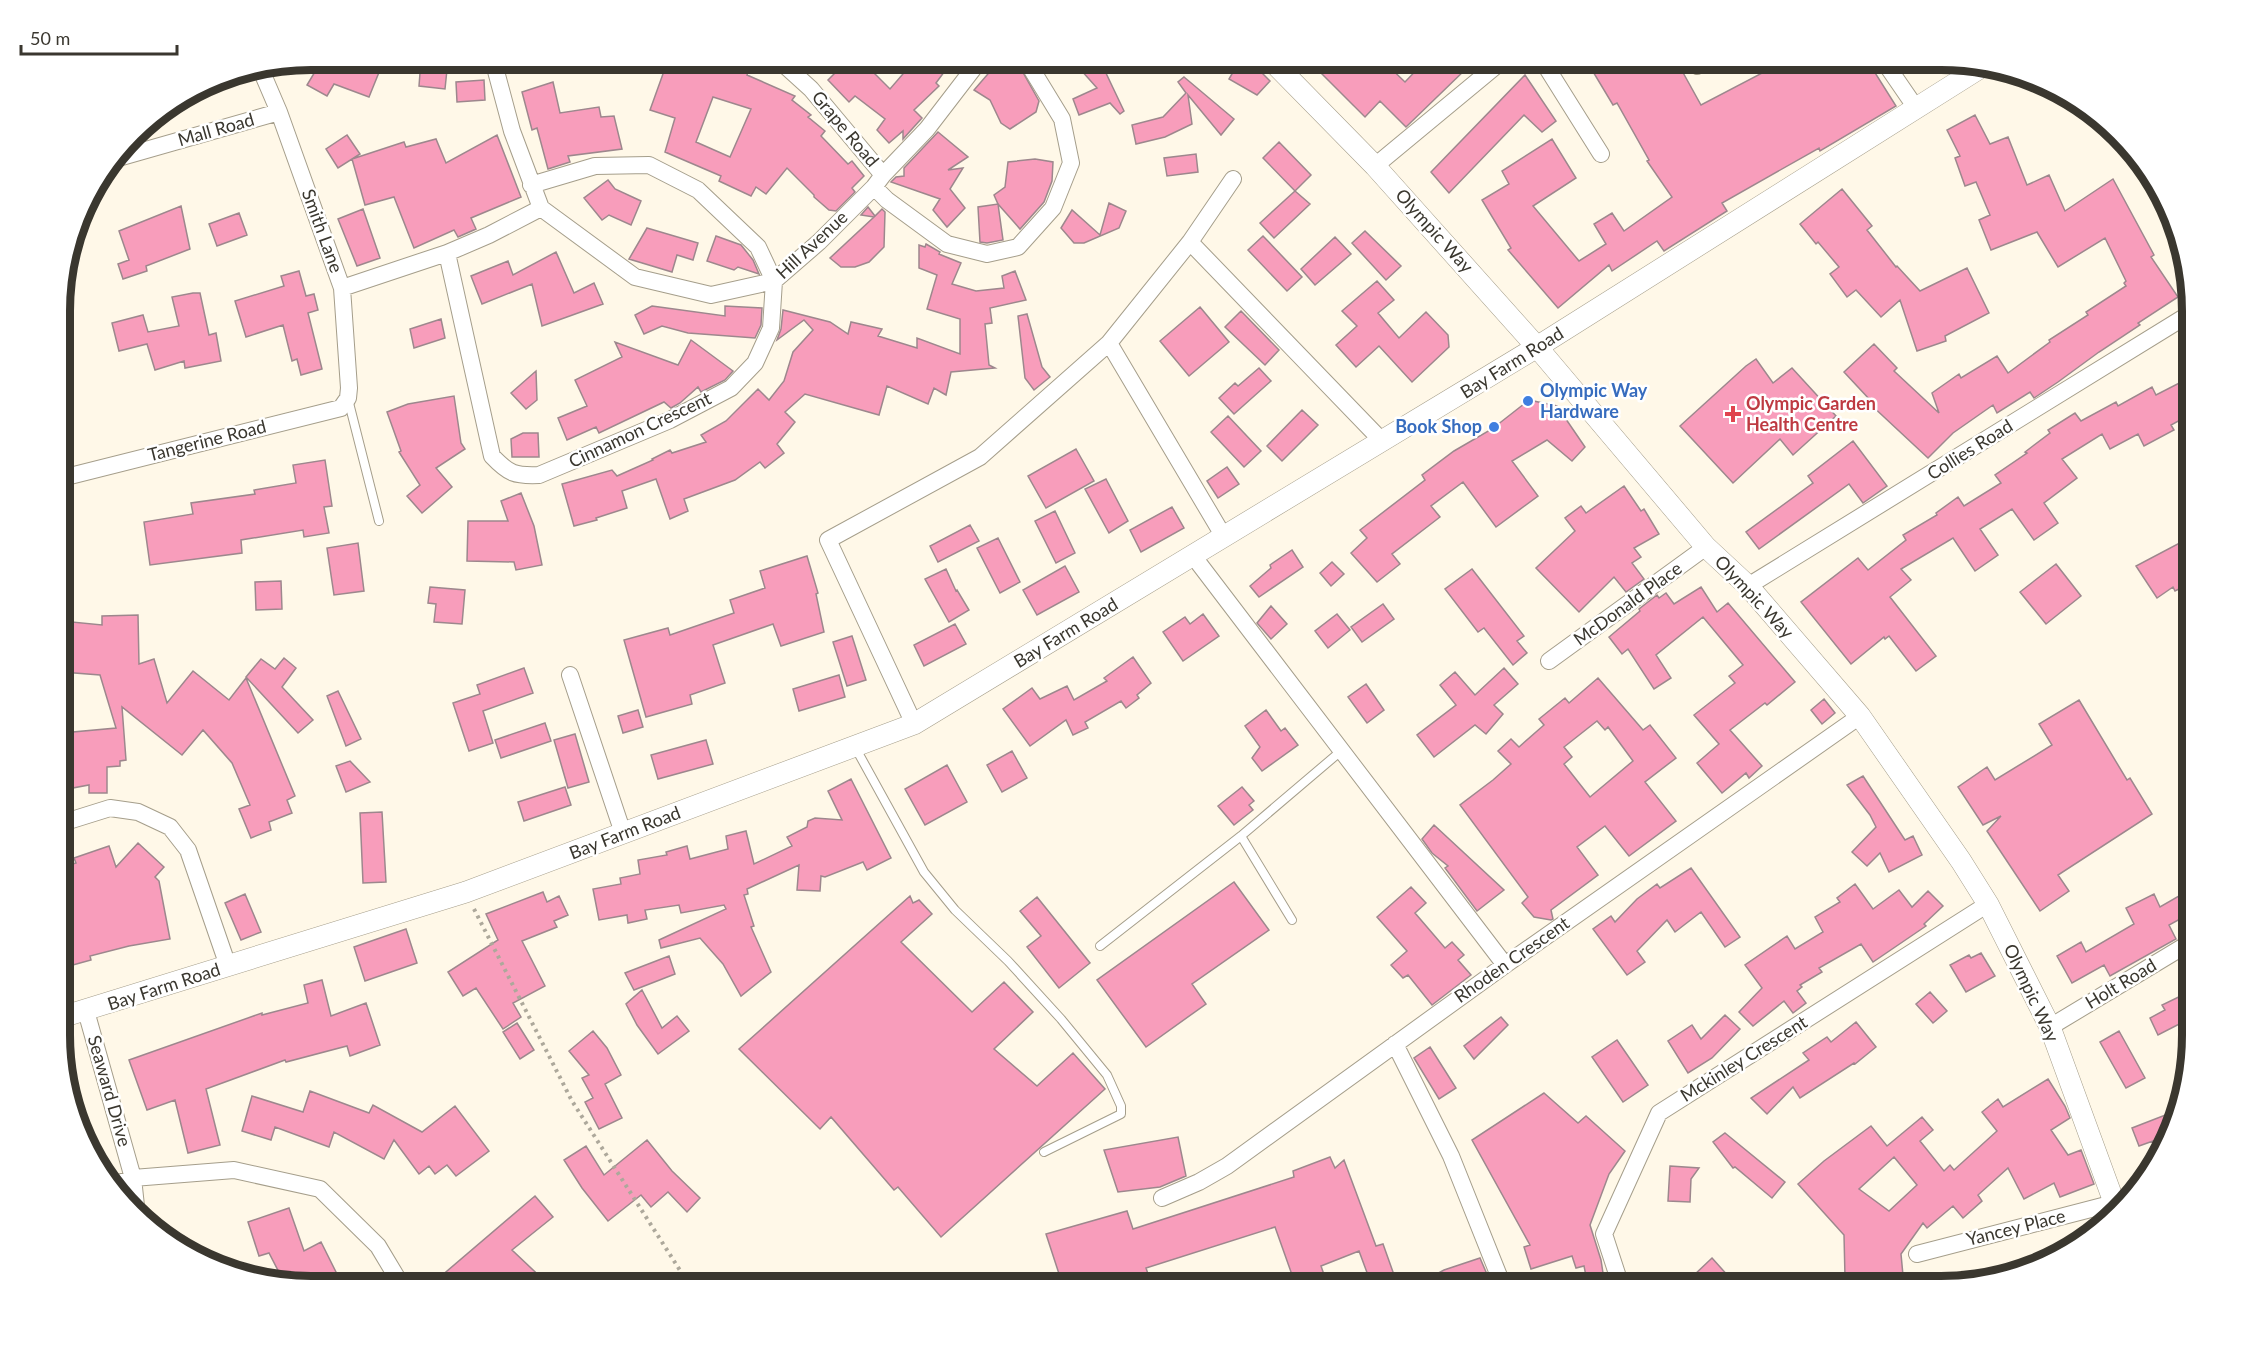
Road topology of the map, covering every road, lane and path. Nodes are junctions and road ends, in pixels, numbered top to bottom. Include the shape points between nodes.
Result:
1 (496, 70) edge
2 (790, 70) edge
3 (972, 70) edge
4 (1032, 70) edge
5 (1281, 70) edge
6 (1482, 70) edge
7 (1548, 70) edge
8 (1890, 70) edge
9 (1972, 73) edge
10 (263, 75) edge
11 (1916, 108) junction
12 (279, 112) junction
13 (1601, 154) dead end
14 (128, 155) edge
15 (1375, 166) junction
16 (1233, 179) dead end
17 (878, 181) junction
18 (531, 185) junction
19 (541, 208) junction
20 (1190, 242) junction
21 (447, 253) junction
22 (774, 281) junction
23 (342, 288) junction
24 (2182, 319) edge
25 (1109, 343) junction
26 (1538, 347) junction
27 (348, 398) junction
28 (1383, 442) junction
29 (70, 476) edge
30 (378, 521) dead end
31 (1224, 537) junction
32 (1706, 548) junction
33 (1194, 557) junction
34 (1748, 586) junction
35 (1549, 661) dead end
36 (570, 675) dead end
37 (1860, 716) junction
38 (914, 724) junction
39 (855, 746) junction
40 (1341, 751) junction
41 (70, 820) edge
42 (623, 833) junction
43 (1241, 836) junction
44 (466, 892) junction
45 (1988, 904) junction
46 (1292, 920) dead end
47 (1100, 946) dead end
48 (2182, 948) edge
49 (1505, 965) junction
50 (228, 966) junction
51 (86, 1011) junction
52 (70, 1015) edge
53 (2050, 1027) junction
54 (1395, 1044) junction
55 (1044, 1152) dead end
56 (134, 1178) junction
57 (121, 1182) edge
58 (1162, 1198) dead end
59 (136, 1199) edge
60 (2114, 1202) edge
61 (2105, 1211) edge
62 (1917, 1254) dead end
63 (396, 1276) edge
64 (684, 1276) edge
65 (1499, 1276) edge
66 (1618, 1276) edge

1 - 18 street
2 - 17 street, Grape Road via 811,89
3 - 17 street, Hill Avenue via 927,129
4 - 17 street, Grape Road via 1062,119 1071,163 1053,208 1018,247 987,254 948,244 886,200
5 - 15 street, Olympic Way
6 - 15 street
7 - 13 street
8 - 11 street
9 - 11 street, Bay Farm Road
10 - 12 street, Smith Lane
11 - 26 street, Bay Farm Road
12 - 14 street, Mall Road
12 - 23 street, Smith Lane
15 - 26 street, Olympic Way
16 - 20 street
17 - 22 street, Hill Avenue via 819,242
18 - 19 street
18 - 22 street, Cinnamon Crescent via 595,166 649,165 698,190 758,247
19 - 21 street
19 - 22 street, Hill Avenue via 635,277 711,295
20 - 25 street
20 - 28 street
21 - 22 street, Cinnamon Crescent via 492,456 517,476 539,475 670,420 730,387 756,363 771,328
21 - 23 street
23 - 27 street, Smith Lane
24 - 34 street, Collies Road
25 - 31 street
25 - 38 street via 980,457 828,540
26 - 28 street, Bay Farm Road
26 - 32 street, Olympic Way
27 - 29 street, Tangerine Road via 341,408
27 - 30 lane
28 - 31 street, Bay Farm Road
31 - 33 street, Bay Farm Road
32 - 34 street, Olympic Way
32 - 35 street, McDonald Place
33 - 38 street, Bay Farm Road
33 - 40 street
34 - 37 street, Olympic Way
36 - 42 street
37 - 45 street, Olympic Way
37 - 49 street, Rhoden Crescent
38 - 39 street, Bay Farm Road
39 - 42 street, Bay Farm Road
39 - 55 lane via 924,872 954,910 1061,1019 1107,1076 1121,1106 1121,1114
40 - 43 lane
40 - 49 street
41 - 50 street via 110,808 138,812 170,827 188,850
42 - 44 street, Bay Farm Road
43 - 46 lane
43 - 47 lane
44 - 50 street, Bay Farm Road
44 - 64 path via 572,1101
45 - 53 street, Olympic Way
45 - 66 street, Mckinley Crescent via 1659,1113 1604,1234
48 - 53 street, Holt Road
49 - 54 street, Rhoden Crescent
50 - 51 street, Bay Farm Road
51 - 52 street, Bay Farm Road
51 - 56 street, Seaward Drive
53 - 60 street, Olympic Way
54 - 58 street, Rhoden Crescent via 1227,1166
54 - 65 street via 1450,1156
56 - 57 street
56 - 59 street, Seaward Drive
56 - 63 street via 234,1170 320,1189 378,1246
61 - 62 street, Yancey Place

